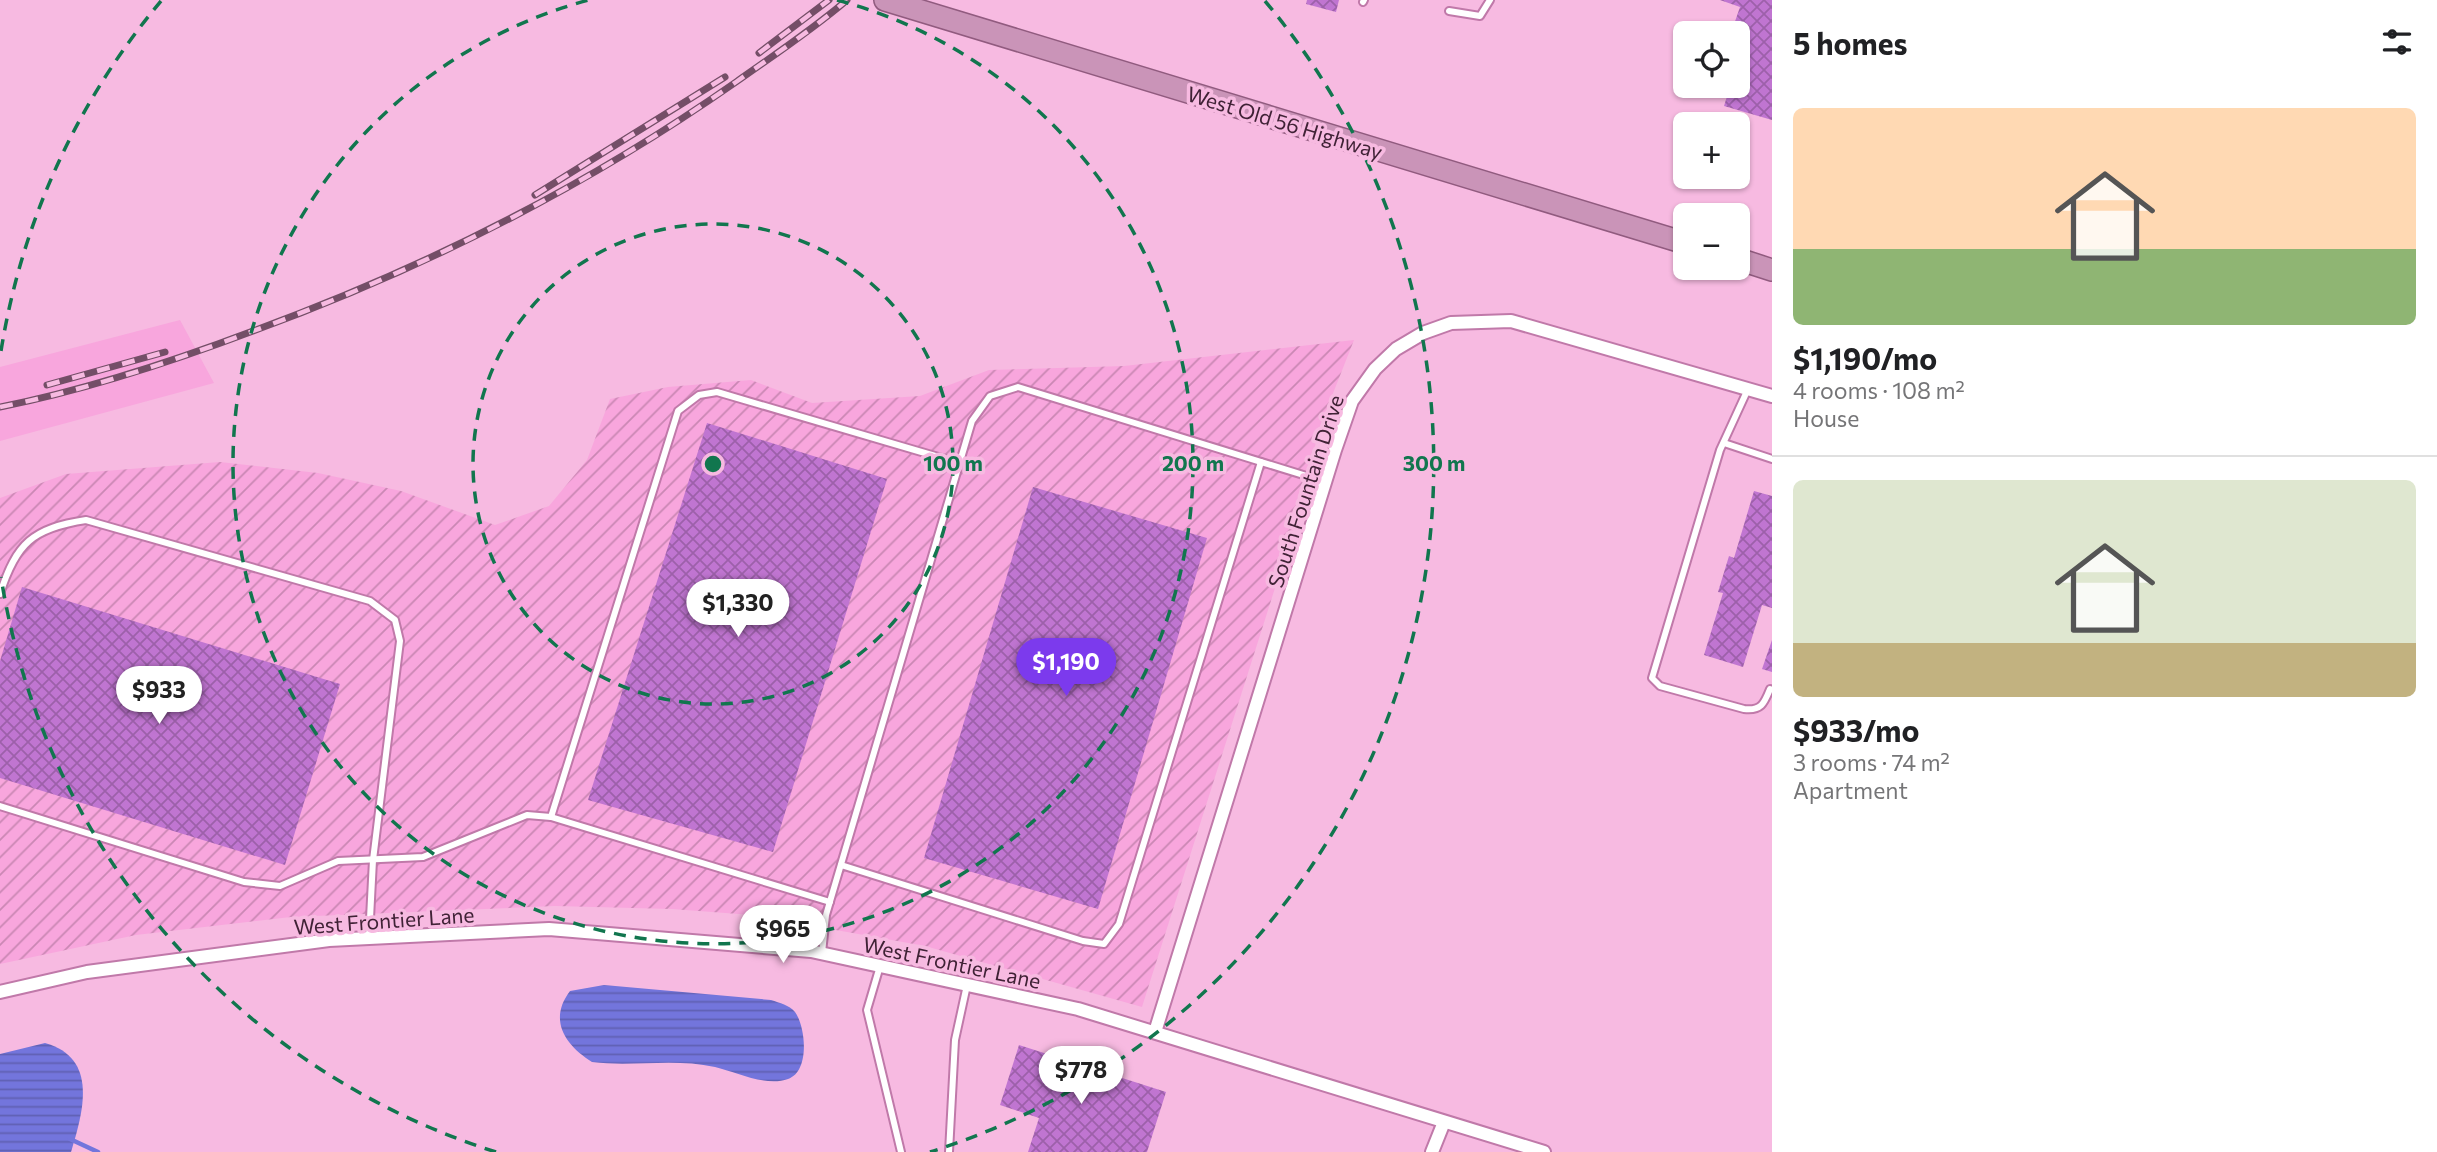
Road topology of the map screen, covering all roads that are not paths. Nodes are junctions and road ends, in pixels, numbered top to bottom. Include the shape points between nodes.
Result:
1 (885, 0) edge
2 (1490, 0) edge
3 (1449, 10) dead end
4 (1673, 239) edge
5 (1750, 263) edge
6 (1772, 270) edge
7 (1748, 389) junction
8 (1772, 396) edge
9 (1724, 443) junction
10 (1772, 459) edge
11 (1261, 462) junction
12 (960, 463) junction
13 (1326, 482) junction
14 (0, 594) edge
15 (1770, 689) edge
16 (0, 806) edge
17 (551, 817) junction
18 (373, 860) junction
19 (841, 865) junction
20 (830, 902) junction
21 (369, 938) junction
22 (822, 953) junction
23 (880, 966) junction
24 (967, 985) junction
25 (0, 992) edge
26 (1155, 1032) junction
27 (1444, 1122) junction
28 (901, 1152) edge
29 (949, 1152) edge
30 (1432, 1152) edge
31 (1544, 1152) edge

1 - 4 highway, West Old 56 Highway
2 - 3 lane via 1480,16
5 - 6 highway
7 - 8 street, South Fountain Drive
7 - 9 lane
7 - 13 street, South Fountain Drive via 1511,321 1451,323 1423,332 1375,369 1352,401
9 - 10 lane
9 - 15 lane via 1652,678 1660,686 1744,709 1764,705
11 - 12 lane via 1018,387 990,396 972,421
11 - 13 lane
11 - 19 lane via 1119,923 1104,944
12 - 17 lane via 717,392 699,395 678,411
12 - 19 lane
13 - 26 street, South Fountain Drive
14 - 18 lane via 9,565 28,539 55,525 86,520 370,601 395,620 400,640
16 - 18 lane via 244,882 280,886 338,861
17 - 18 lane via 527,815 422,857
17 - 20 lane
18 - 21 lane
19 - 20 lane
20 - 22 lane
21 - 22 street, West Frontier Lane via 549,929
21 - 25 street, West Frontier Lane via 128,966
22 - 23 street, West Frontier Lane
23 - 24 street, West Frontier Lane
23 - 28 lane via 867,1010
24 - 26 street, West Frontier Lane via 1078,1009
24 - 29 lane via 955,1040
26 - 27 street, West Frontier Lane
27 - 30 street
27 - 31 street, West Frontier Lane

